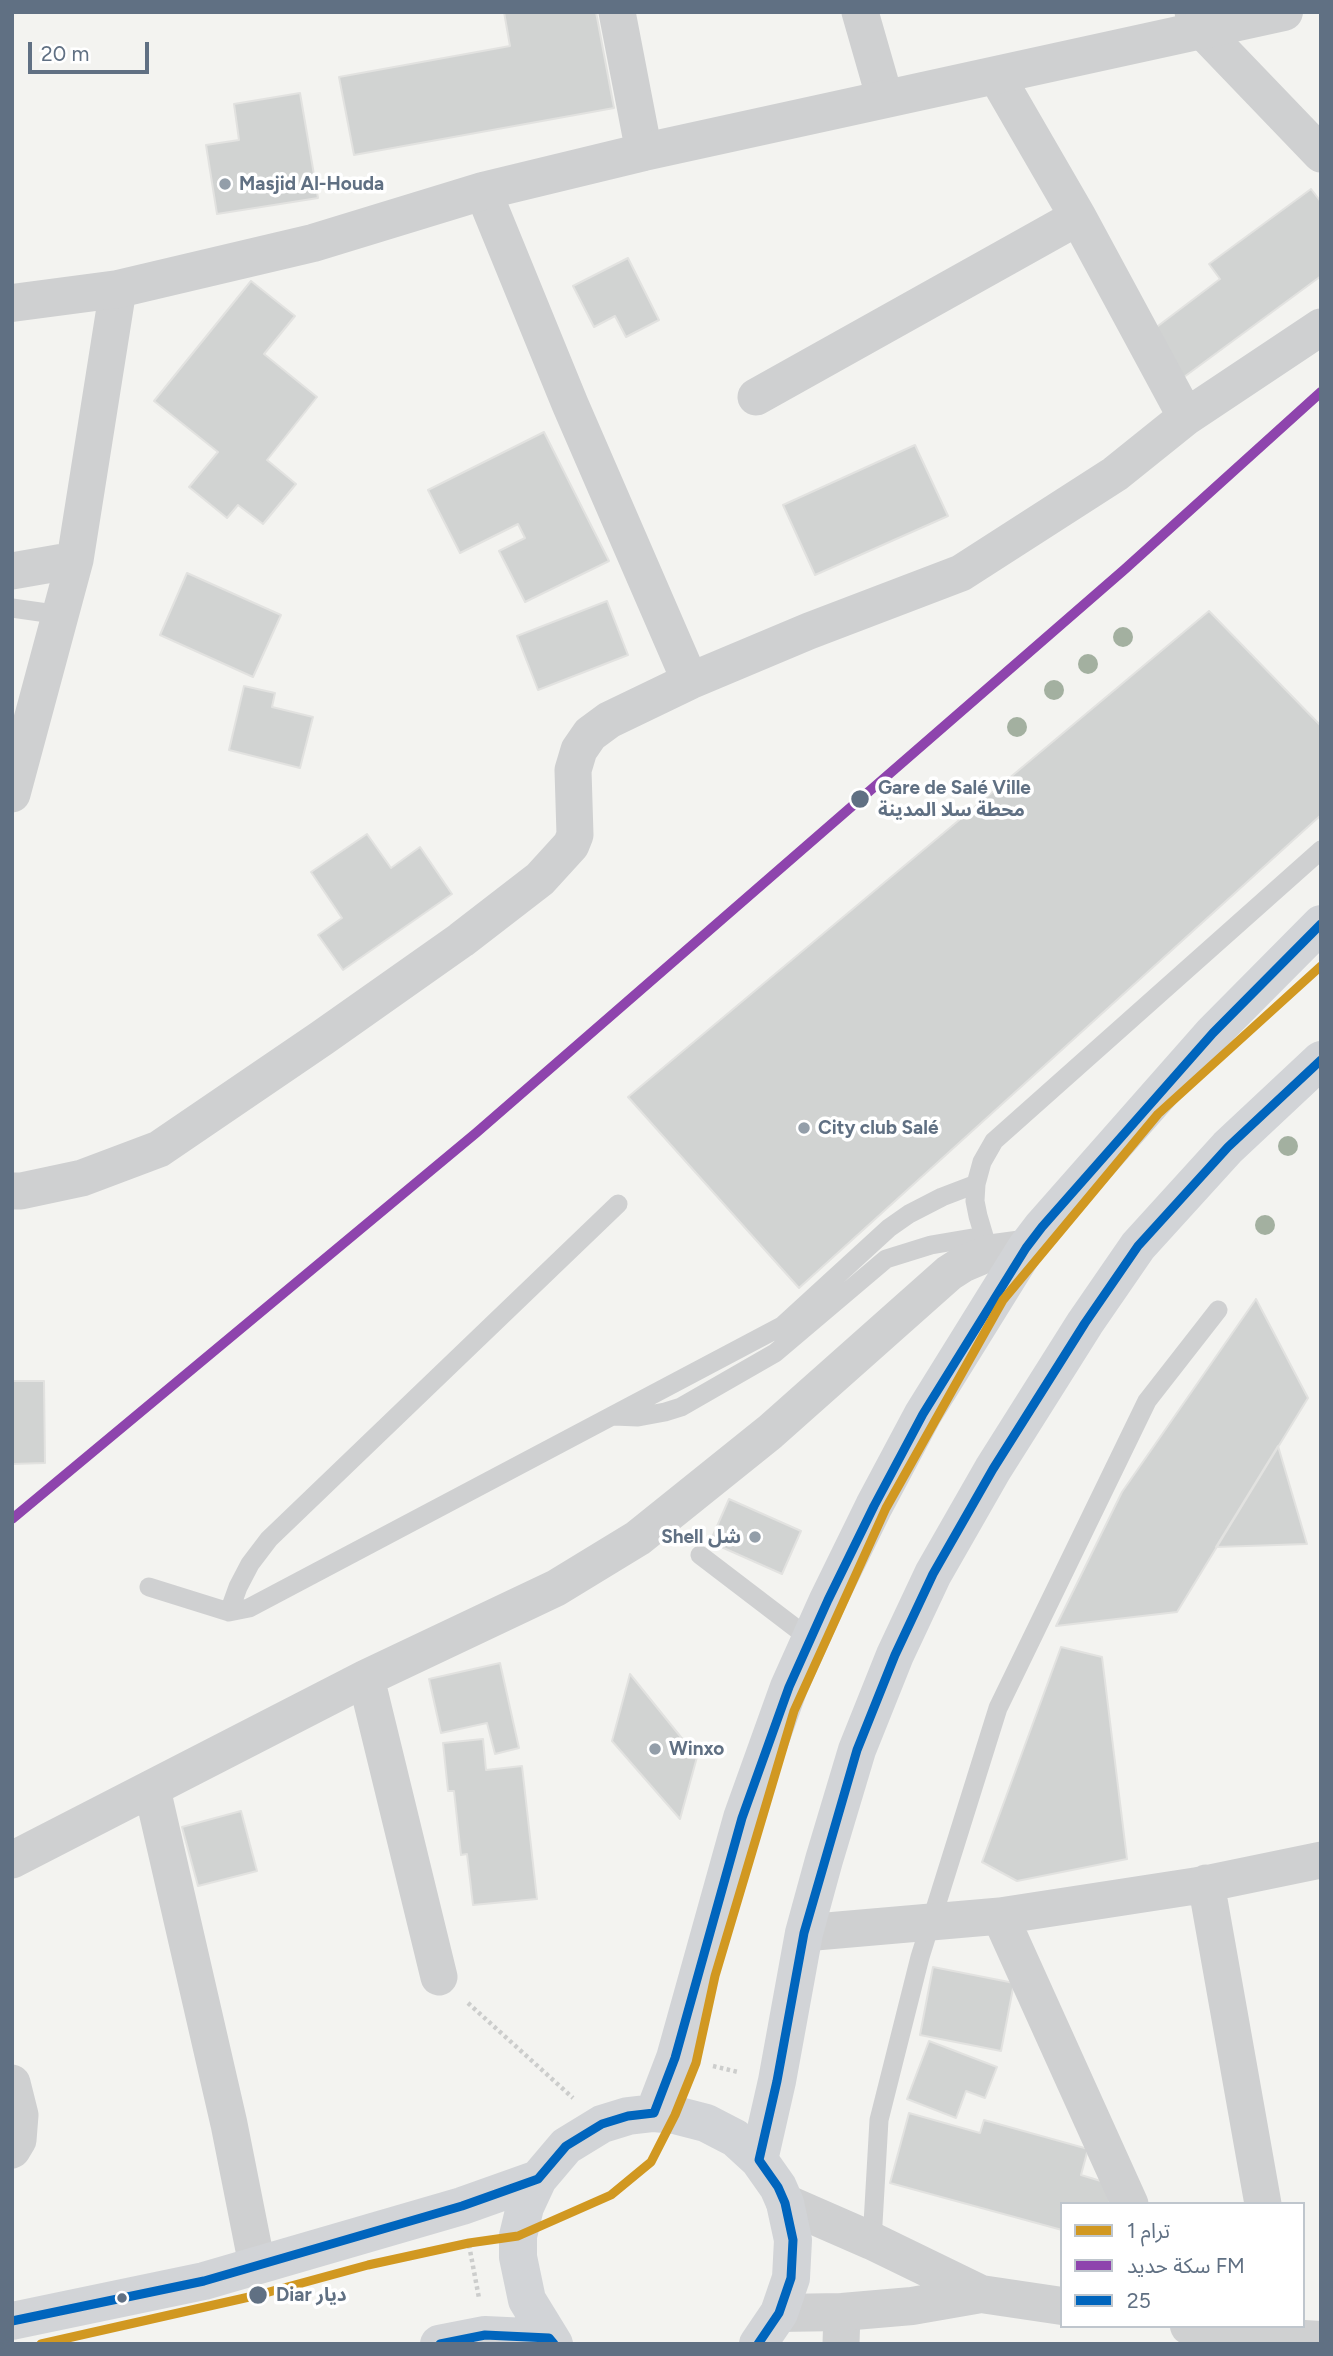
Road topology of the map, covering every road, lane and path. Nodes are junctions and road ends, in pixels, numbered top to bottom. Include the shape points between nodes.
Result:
1 (617, 12) edge
2 (860, 12) edge
3 (1284, 12) edge
4 (1197, 21) edge
5 (997, 76) junction
6 (885, 99) junction
7 (644, 152) junction
8 (1321, 154) edge
9 (483, 191) junction
10 (1078, 217) junction
11 (118, 289) junction
12 (12, 303) edge
13 (1321, 327) edge
14 (756, 397) dead end
15 (1186, 417) junction
16 (75, 561) junction
17 (12, 571) edge
18 (12, 608) edge
19 (61, 615) junction
20 (690, 681) junction
21 (12, 794) edge
22 (1321, 850) edge
23 (1321, 924) edge
24 (1321, 1060) edge
25 (976, 1184) junction
26 (12, 1191) edge
27 (618, 1203) dead end
28 (1000, 1246) junction
29 (1218, 1310) dead end
30 (611, 1416) junction
31 (700, 1555) dead end
32 (149, 1587) dead end
33 (229, 1612) junction
34 (810, 1639) junction
35 (366, 1678) junction
36 (152, 1789) junction
37 (12, 1860) edge
38 (1321, 1860) edge
39 (1206, 1883) junction
40 (1000, 1916) junction
41 (931, 1922) junction
42 (804, 1933) junction
43 (439, 1977) joint
44 (675, 2058) junction
45 (776, 2081) junction
46 (12, 2083) edge
47 (654, 2113) junction
48 (603, 2124) junction
49 (12, 2150) edge
50 (759, 2160) junction
51 (538, 2179) junction
52 (1129, 2202) edge
53 (1263, 2202) edge
54 (785, 2203) junction
55 (462, 2206) junction
56 (872, 2241) junction
57 (257, 2265) junction
58 (981, 2294) junction
59 (1060, 2306) edge
60 (779, 2313) junction
61 (12, 2322) edge
62 (841, 2328) edge
63 (1208, 2328) edge
64 (485, 2335) junction
65 (1295, 2337) edge
66 (551, 2341) edge
67 (439, 2344) edge
68 (758, 2344) edge

1 - 7 street
2 - 6 street
3 - 4 street
4 - 5 street
4 - 8 street
5 - 6 street
5 - 10 street
6 - 7 street
7 - 9 street
9 - 11 street via 313,243
9 - 20 street
10 - 14 street
10 - 15 street
11 - 12 street
11 - 16 street
13 - 15 street
15 - 20 street via 1115,474 961,573
16 - 17 street
16 - 19 street
18 - 19 lane
19 - 21 street
20 - 26 street via 590,734 573,770 575,835 571,845 540,878 460,940 159,1149 82,1178
22 - 25 lane via 994,1141
23 - 28 main road via 1213,1032 1072,1191
24 - 42 main road via 1228,1147 1139,1246 993,1469 933,1574 895,1655 857,1750
25 - 28 lane via 975,1201
25 - 30 lane via 942,1197 889,1228 782,1326
27 - 33 lane via 269,1539 250,1564
28 - 30 lane via 931,1245 886,1259 775,1353 681,1407 638,1417
28 - 34 main road via 923,1414
28 - 35 street via 949,1273 770,1432 638,1538 556,1588
29 - 41 lane via 1147,1401 998,1708
30 - 33 lane via 249,1608
31 - 34 lane
32 - 33 lane
34 - 44 main road via 742,1818
35 - 36 street
35 - 43 street
36 - 37 street
36 - 57 street
38 - 39 street
39 - 40 street
39 - 53 street
40 - 41 street
40 - 52 street
41 - 42 street
41 - 56 lane via 879,2120
42 - 45 main road
43 - 48 path
44 - 45 path
44 - 47 main road
45 - 50 main road
46 - 49 street via 20,2115 18,2140
47 - 48 main road
47 - 50 main road via 706,2123 735,2138
48 - 51 main road via 566,2146
50 - 54 main road
51 - 55 main road
51 - 66 main road via 525,2207 518,2257 527,2300
54 - 56 street
54 - 60 main road via 793,2252 791,2278
55 - 57 main road
55 - 64 path
56 - 58 street
57 - 61 main road via 204,2281
58 - 59 street
58 - 62 street via 912,2306
60 - 62 street
60 - 68 main road
63 - 65 street
64 - 66 main road
64 - 67 main road

